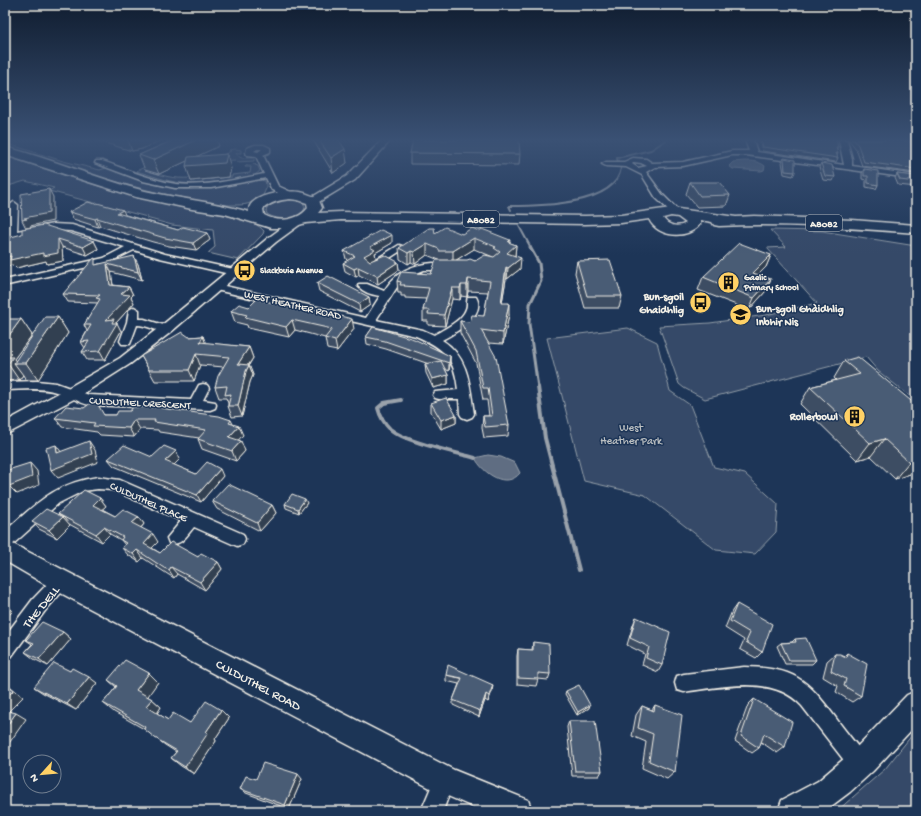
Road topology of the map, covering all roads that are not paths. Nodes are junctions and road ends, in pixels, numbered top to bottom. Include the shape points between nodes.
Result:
1 (91, 178) edge
2 (146, 178) edge
3 (252, 178) edge
4 (270, 178) edge
5 (351, 178) edge
6 (647, 178) edge
7 (305, 199) junction
8 (266, 207) junction
9 (10, 212) edge
10 (668, 214) junction
11 (341, 216) junction
12 (300, 220) junction
13 (732, 220) junction
14 (691, 227) junction
15 (916, 229) edge
16 (272, 240) junction
17 (133, 247) junction
18 (399, 248) edge
19 (393, 260) junction
20 (372, 265) edge
21 (459, 268) edge
22 (411, 271) junction
23 (234, 272) junction
24 (8, 282) dead end
25 (363, 286) dead end
26 (216, 287) junction
27 (388, 295) junction
28 (472, 299) dead end
29 (369, 322) junction
30 (166, 329) junction
31 (435, 339) junction
32 (126, 341) dead end
33 (5, 386) edge
34 (203, 388) dead end
35 (72, 393) junction
36 (465, 394) junction
37 (439, 395) dead end
38 (195, 404) junction
39 (210, 405) dead end
40 (467, 414) dead end
41 (5, 429) edge
42 (191, 520) junction
43 (176, 538) dead end
44 (237, 539) dead end
45 (5, 541) edge
46 (5, 550) edge
47 (61, 581) junction
48 (5, 651) edge
49 (684, 683) dead end
50 (916, 704) edge
51 (860, 765) junction
52 (444, 780) junction
53 (432, 811) edge
54 (517, 811) edge
55 (793, 811) edge

1 - 8 main road, A8082 via 141,194 192,205 227,210
2 - 3 street via 184,187
4 - 8 street
5 - 7 street
6 - 10 street
7 - 8 main road, A8082
7 - 11 main road, A8082
7 - 12 main road via 313,212
8 - 12 main road, A8082 via 287,223
8 - 16 street
9 - 17 street via 12,238 53,227 63,227
10 - 11 main road, A8082 via 585,220
10 - 13 main road, A8082
10 - 14 main road via 693,221
10 - 14 main road, A8082 via 670,229
11 - 12 main road, A8082
12 - 16 street
13 - 14 main road, A8082
13 - 15 main road, A8082
16 - 23 street
17 - 23 street
17 - 24 street via 106,260
18 - 19 street
19 - 20 street
19 - 22 street
21 - 22 street via 432,261
22 - 27 street via 394,282
23 - 26 street
25 - 27 street
26 - 29 street, WEST HEATHER ROAD
26 - 30 street
27 - 29 street
28 - 31 street via 472,309 464,319
29 - 31 street, WEST HEATHER ROAD via 420,333
30 - 32 street via 134,316
30 - 35 street via 125,361
31 - 36 street, WEST HEATHER ROAD via 457,358
33 - 35 street, CULDUTHEL CRESCENT via 57,387
34 - 38 street
35 - 38 street, CULDUTHEL CRESCENT via 89,400
35 - 41 street
36 - 37 street
36 - 40 street, WEST HEATHER ROAD
38 - 39 street, CULDUTHEL CRESCENT
42 - 43 street
42 - 44 street, CULDUTHEL PLACE
42 - 45 street, CULDUTHEL PLACE via 115,484 85,483 54,498
46 - 47 main road, CULDUTHEL ROAD
47 - 48 street, THE DELL via 39,605
47 - 52 main road, CULDUTHEL ROAD
49 - 51 street via 738,677 774,678 787,682 812,702
50 - 51 main road
51 - 55 main road via 827,792
52 - 53 street
52 - 54 main road, CULDUTHEL ROAD

